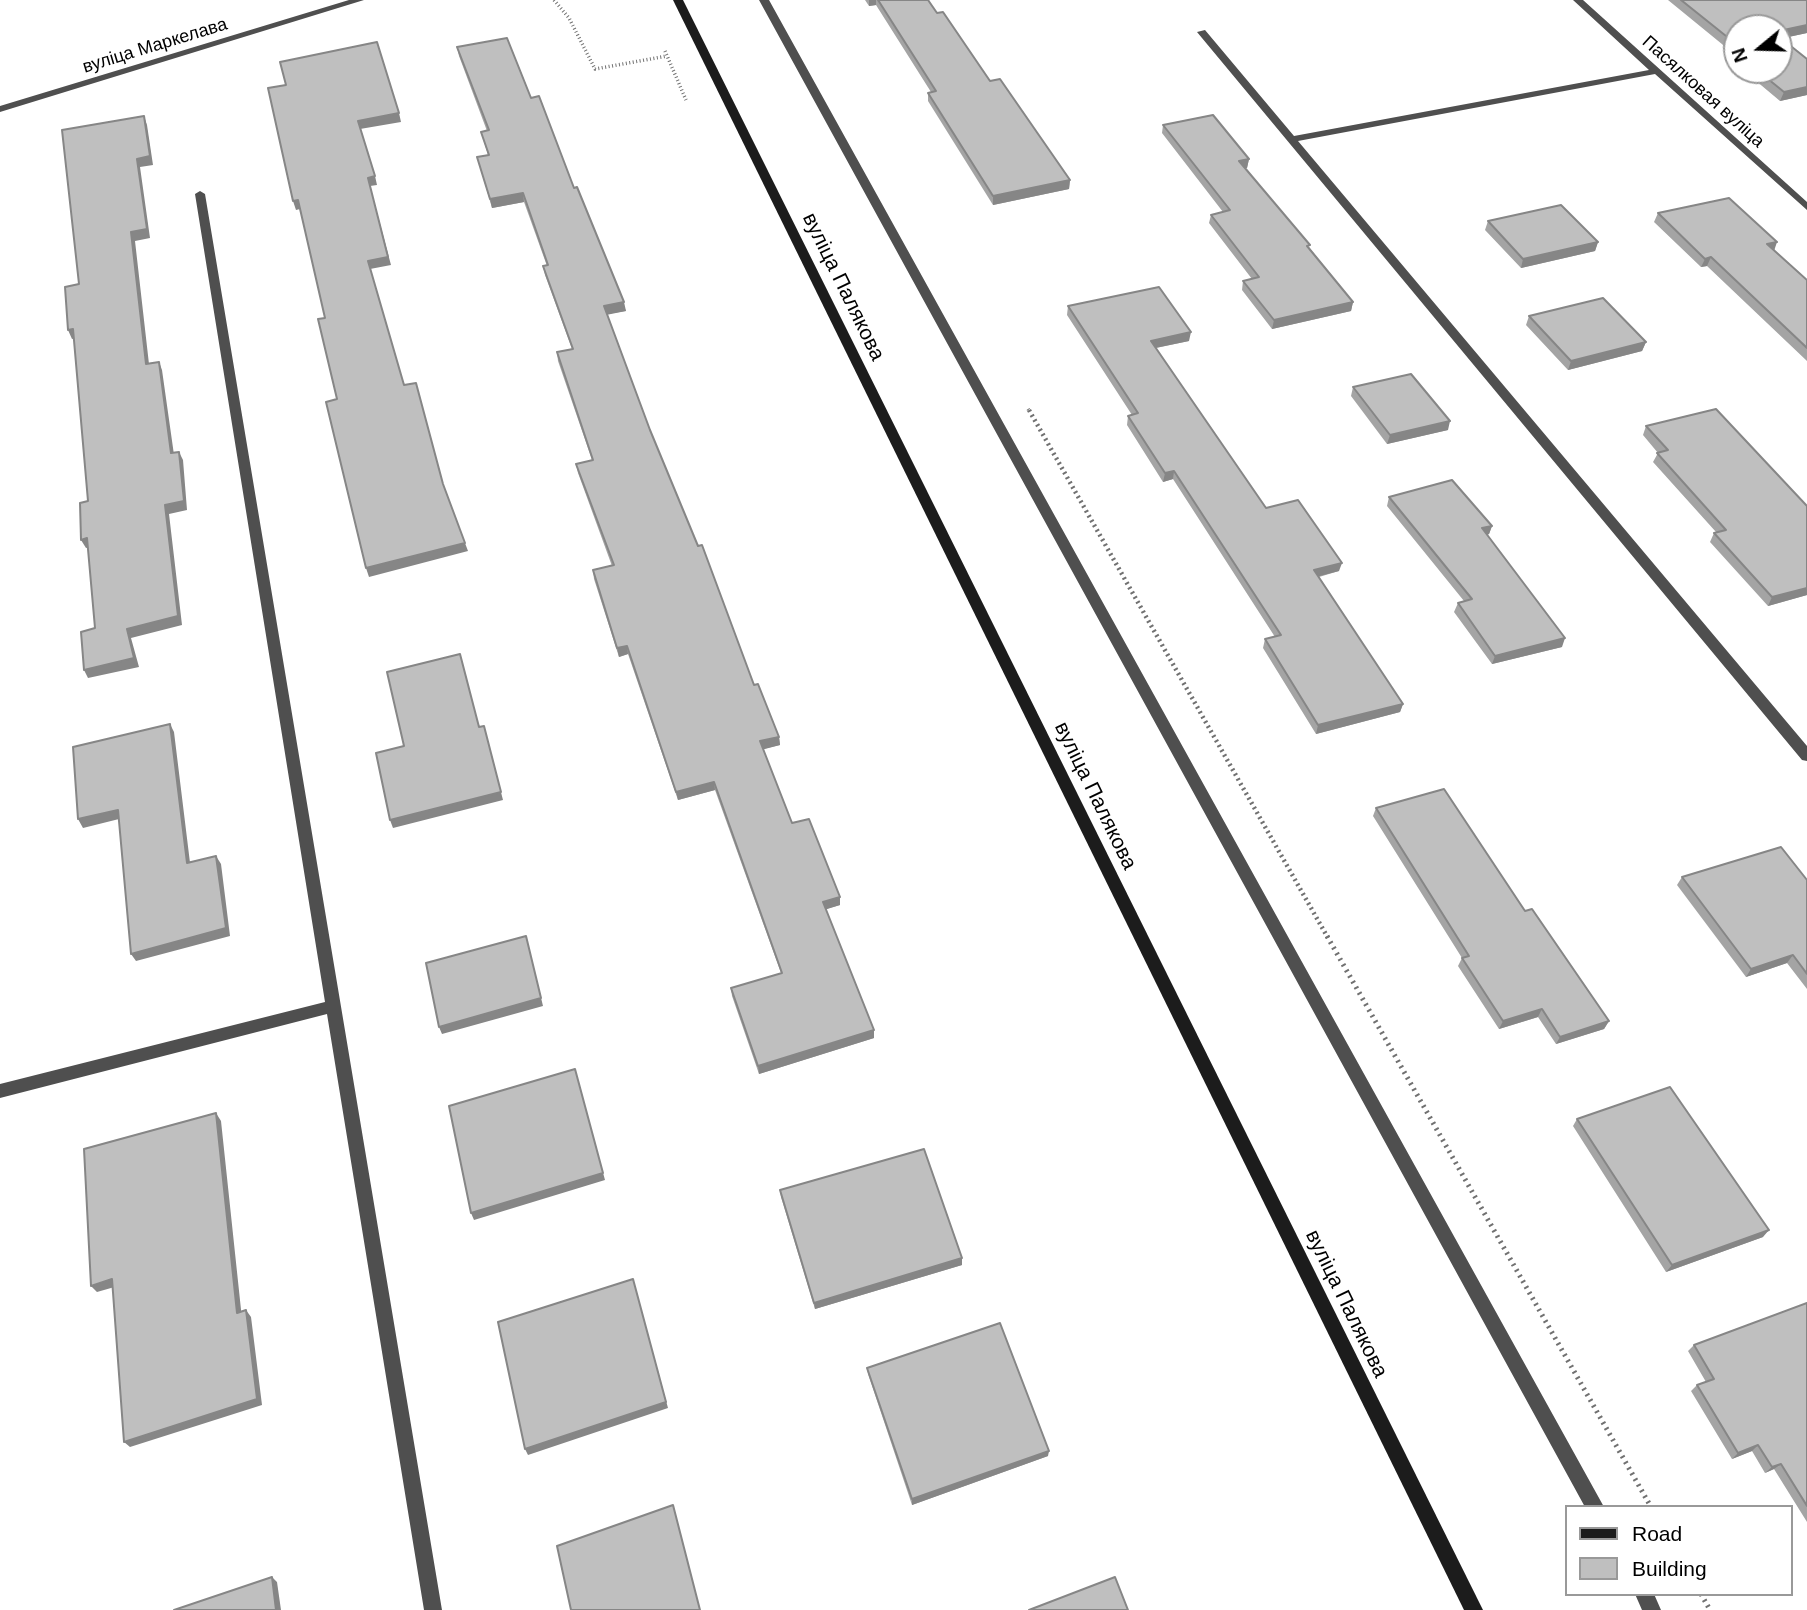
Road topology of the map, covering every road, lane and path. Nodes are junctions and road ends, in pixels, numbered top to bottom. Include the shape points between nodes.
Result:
1 (359, 0) edge
2 (554, 0) edge
3 (678, 0) edge
4 (764, 0) edge
5 (1578, 0) edge
6 (1202, 32) dead end
7 (1657, 71) junction
8 (686, 100) dead end
9 (0, 109) edge
10 (1291, 139) junction
11 (200, 194) dead end
12 (1807, 207) edge
13 (1027, 407) dead end
14 (1807, 756) edge
15 (334, 1006) junction
16 (0, 1091) edge
17 (1594, 1505) edge
18 (1650, 1505) edge
19 (433, 1610) edge
20 (1474, 1610) edge

1 - 9 street, вуліца Маркелава
2 - 8 path via 569,18 595,69 666,54
3 - 20 street, вуліца Палякова
4 - 17 street
5 - 7 street, Пасялковая вуліца
6 - 10 street
7 - 10 street
7 - 12 street, Пасялковая вуліца
10 - 14 street
11 - 15 street
13 - 18 path
15 - 16 street
15 - 19 street

